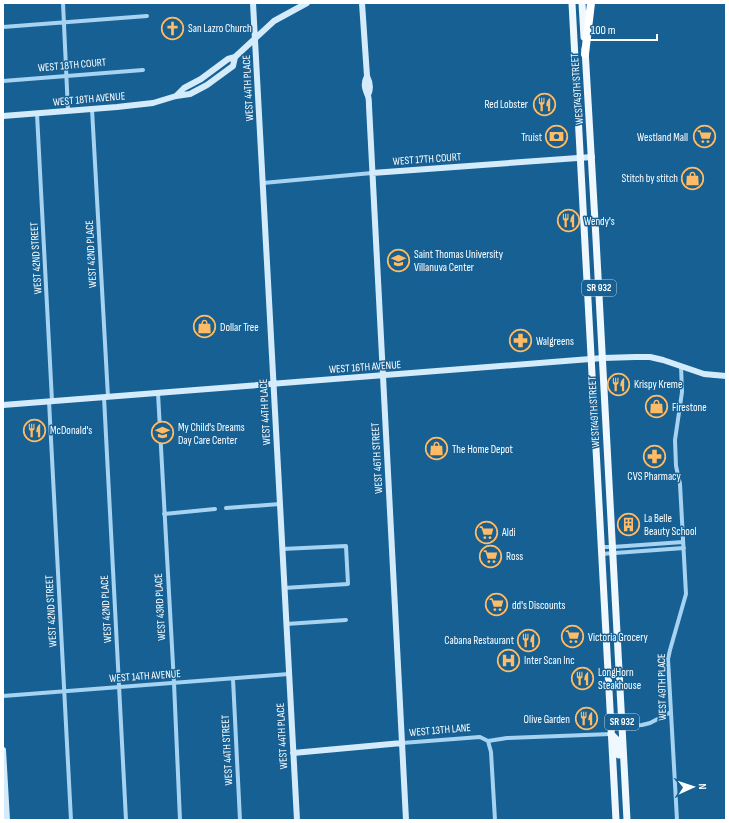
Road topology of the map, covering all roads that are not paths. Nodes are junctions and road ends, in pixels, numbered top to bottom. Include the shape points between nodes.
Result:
1 (62, 3) edge
2 (253, 3) edge
3 (307, 3) edge
4 (362, 3) edge
5 (572, 3) edge
6 (582, 3) edge
7 (591, 3) edge
8 (147, 16) dead end
9 (64, 22) junction
10 (3, 27) edge
11 (255, 38) junction
12 (585, 54) junction
13 (143, 70) dead end
14 (66, 76) junction
15 (3, 81) edge
16 (92, 109) junction
17 (68, 111) junction
18 (37, 114) junction
19 (3, 116) edge
20 (592, 157) junction
21 (580, 158) junction
22 (372, 173) junction
23 (263, 183) junction
24 (585, 240) junction
25 (598, 280) junction
26 (603, 358) junction
27 (591, 359) junction
28 (681, 366) junction
29 (383, 375) junction
30 (726, 376) edge
31 (274, 384) junction
32 (158, 393) junction
33 (106, 397) junction
34 (51, 401) junction
35 (3, 405) edge
36 (280, 504) junction
37 (226, 508) dead end
38 (215, 509) dead end
39 (164, 514) junction
40 (683, 542) junction
41 (684, 548) junction
42 (282, 549) junction
43 (601, 550) junction
44 (612, 550) junction
45 (284, 588) junction
46 (346, 620) dead end
47 (286, 624) junction
48 (289, 674) junction
49 (608, 677) junction
50 (233, 679) junction
51 (174, 683) junction
52 (120, 687) junction
53 (65, 691) junction
54 (3, 696) edge
55 (671, 712) junction
56 (622, 726) junction
57 (611, 734) junction
58 (488, 741) junction
59 (402, 743) junction
60 (3, 750) edge
61 (293, 753) junction
62 (625, 778) junction
63 (7, 820) edge
64 (71, 820) edge
65 (126, 820) edge
66 (180, 820) edge
67 (240, 820) edge
68 (296, 820) edge
69 (406, 820) edge
70 (495, 820) edge
71 (616, 820) edge
72 (627, 820) edge
73 (677, 820) edge

1 - 9 street
2 - 11 street, WEST 44TH PLACE
3 - 11 street via 274,21
4 - 22 street, WEST 46TH STREET via 370,91 368,95
5 - 21 main road, WEST 49TH STREET / SR 932
6 - 12 main road, WEST 49TH STREET / SR 932
7 - 12 highway
8 - 9 street
9 - 10 street
9 - 14 street
11 - 16 street, WEST 18TH AVENUE via 235,57 184,88 176,96 153,102
11 - 23 street, WEST 44TH PLACE
12 - 20 main road, WEST 49TH STREET / SR 932
13 - 14 street, WEST 18TH COURT
14 - 15 street, WEST 18TH COURT
14 - 17 street
16 - 17 street, WEST 18TH AVENUE
16 - 33 street, WEST 42ND PLACE
17 - 18 street, WEST 18TH AVENUE
18 - 19 street, WEST 18TH AVENUE
18 - 34 street, WEST 42ND STREET
20 - 21 street, WEST 17TH COURT
20 - 25 main road, WEST 49TH STREET / SR 932
21 - 22 street, WEST 17TH COURT
21 - 24 main road, WEST 49TH STREET / SR 932
22 - 23 street, WEST 17TH COURT
22 - 29 street, WEST 46TH STREET
23 - 31 street, WEST 44TH PLACE
24 - 25 main road via 592,246 593,273
24 - 27 main road, WEST 49TH STREET / SR 932
25 - 26 main road, WEST 49TH STREET / SR 932
26 - 27 street, WEST 16TH AVENUE
26 - 28 street, WEST 16TH AVENUE via 650,357
26 - 44 main road, WEST 49TH STREET / SR 932
27 - 29 street, WEST 16TH AVENUE
27 - 43 main road, WEST 49TH STREET / SR 932
28 - 30 street, WEST 16TH AVENUE via 704,374
28 - 40 street, WEST 49TH PLACE via 682,392 675,440
29 - 31 street, WEST 16TH AVENUE
29 - 59 street, WEST 46TH STREET
31 - 32 street, WEST 16TH AVENUE
31 - 36 street, WEST 44TH PLACE
32 - 33 street, WEST 16TH AVENUE
32 - 39 street, WEST 43RD PLACE
33 - 34 street, WEST 16TH AVENUE
33 - 52 street, WEST 42ND PLACE
34 - 35 street, WEST 16TH AVENUE
34 - 53 street, WEST 42ND STREET
36 - 37 street
36 - 42 street, WEST 44TH PLACE
38 - 39 street
39 - 51 street, WEST 43RD PLACE
40 - 41 street, WEST 49TH PLACE
40 - 44 street
41 - 44 street
41 - 55 street, WEST 49TH PLACE via 686,596 668,656
42 - 45 street, WEST 44TH PLACE
42 - 45 street via 346,546 348,584
43 - 44 street
43 - 49 main road, WEST 49TH STREET / SR 932
44 - 56 main road, WEST 49TH STREET / SR 932
45 - 47 street, WEST 44TH PLACE
46 - 47 street
47 - 48 street, WEST 44TH PLACE
48 - 50 street, WEST 14TH AVENUE
48 - 61 street, WEST 44TH PLACE
49 - 56 main road via 614,695 616,720
49 - 57 main road, WEST 49TH STREET / SR 932
50 - 51 street, WEST 14TH AVENUE
50 - 67 street, WEST 44TH STREET
51 - 52 street, WEST 14TH AVENUE
51 - 66 street, WEST 43RD PLACE
52 - 53 street, WEST 14TH AVENUE
52 - 65 street, WEST 42ND PLACE
53 - 54 street, WEST 14TH AVENUE
53 - 64 street, WEST 42ND STREET
55 - 56 street via 650,723
55 - 73 street, WEST 49TH PLACE
56 - 62 main road, WEST 49TH STREET / SR 932
57 - 58 street, WEST 13TH LANE
57 - 62 main road via 618,740 619,760
57 - 71 main road, WEST 49TH STREET / SR 932
58 - 59 street, WEST 13TH LANE via 480,737
58 - 70 street via 492,752
59 - 61 street, WEST 13TH LANE
59 - 69 street, WEST 46TH STREET
60 - 63 street
61 - 68 street, WEST 44TH PLACE
62 - 72 main road, WEST 49TH STREET / SR 932

